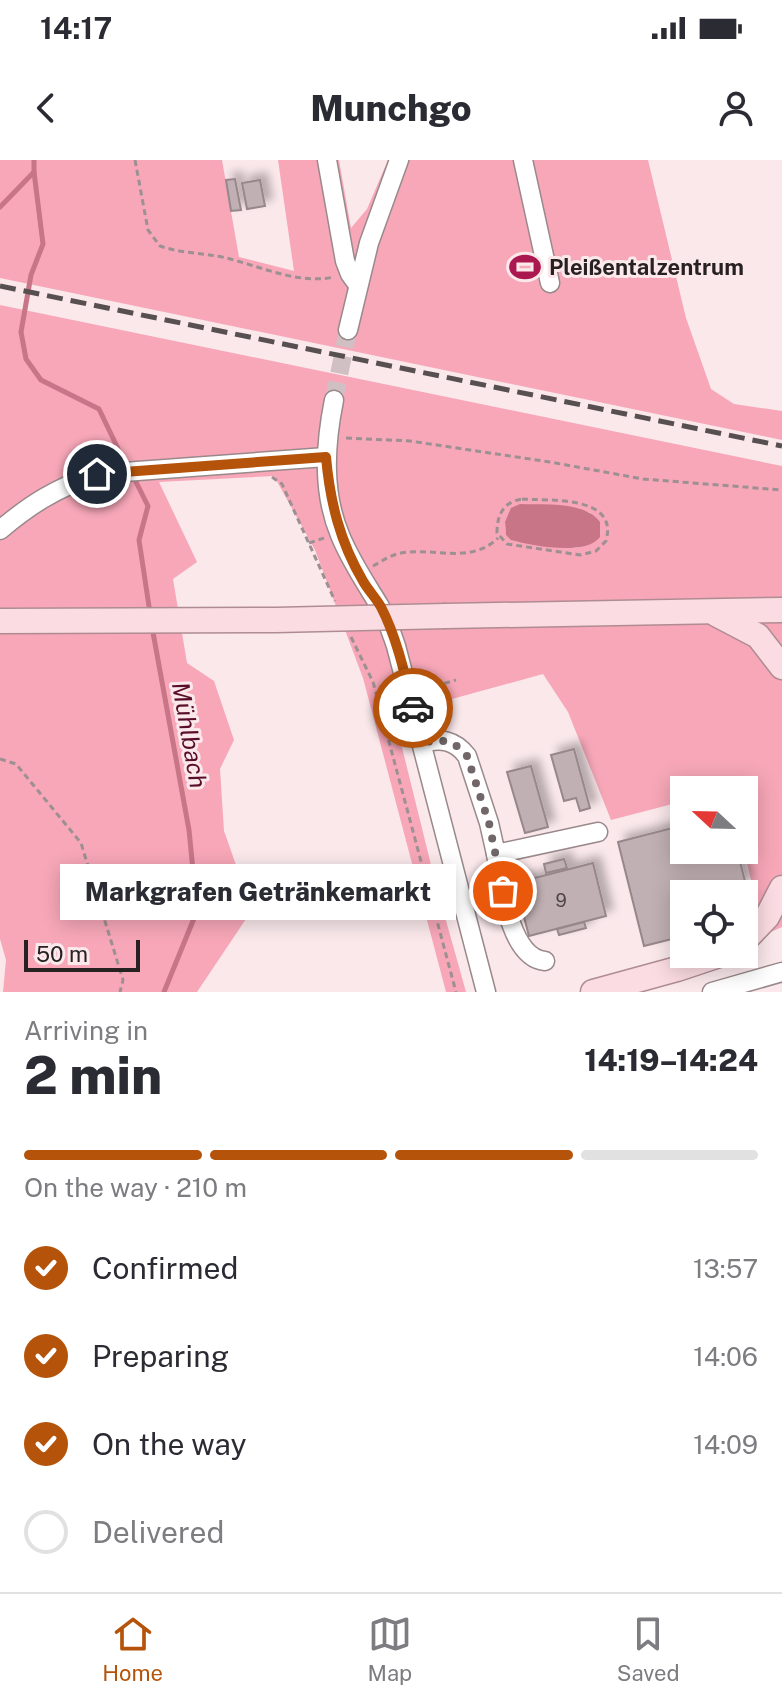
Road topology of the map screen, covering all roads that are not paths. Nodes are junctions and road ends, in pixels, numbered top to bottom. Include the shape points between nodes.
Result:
1 (327, 160) edge
2 (399, 160) edge
3 (523, 160) edge
4 (354, 280) junction
5 (550, 283) dead end
6 (348, 330) tunnel mouth
7 (334, 400) tunnel mouth
8 (326, 457) junction
9 (0, 530) edge
10 (782, 610) edge
11 (711, 611) junction
12 (0, 621) edge
13 (782, 667) edge
14 (422, 743) junction
15 (598, 832) dead end
16 (496, 854) junction
17 (782, 888) edge
18 (758, 926) edge
19 (545, 961) dead end
20 (680, 968) edge
21 (782, 972) edge
22 (486, 992) edge
23 (593, 992) edge
24 (712, 992) edge

1 - 4 street
2 - 4 street
3 - 5 street
4 - 6 street
7 - 8 street
8 - 9 street via 97,474 31,504
8 - 14 street via 339,532 396,646
10 - 11 main road
11 - 12 main road, bridge
11 - 13 main road via 758,636
14 - 16 street via 446,740 467,756
14 - 22 street
15 - 16 street
16 - 19 street via 517,938 529,954
17 - 18 main road
20 - 23 main road
21 - 24 street

